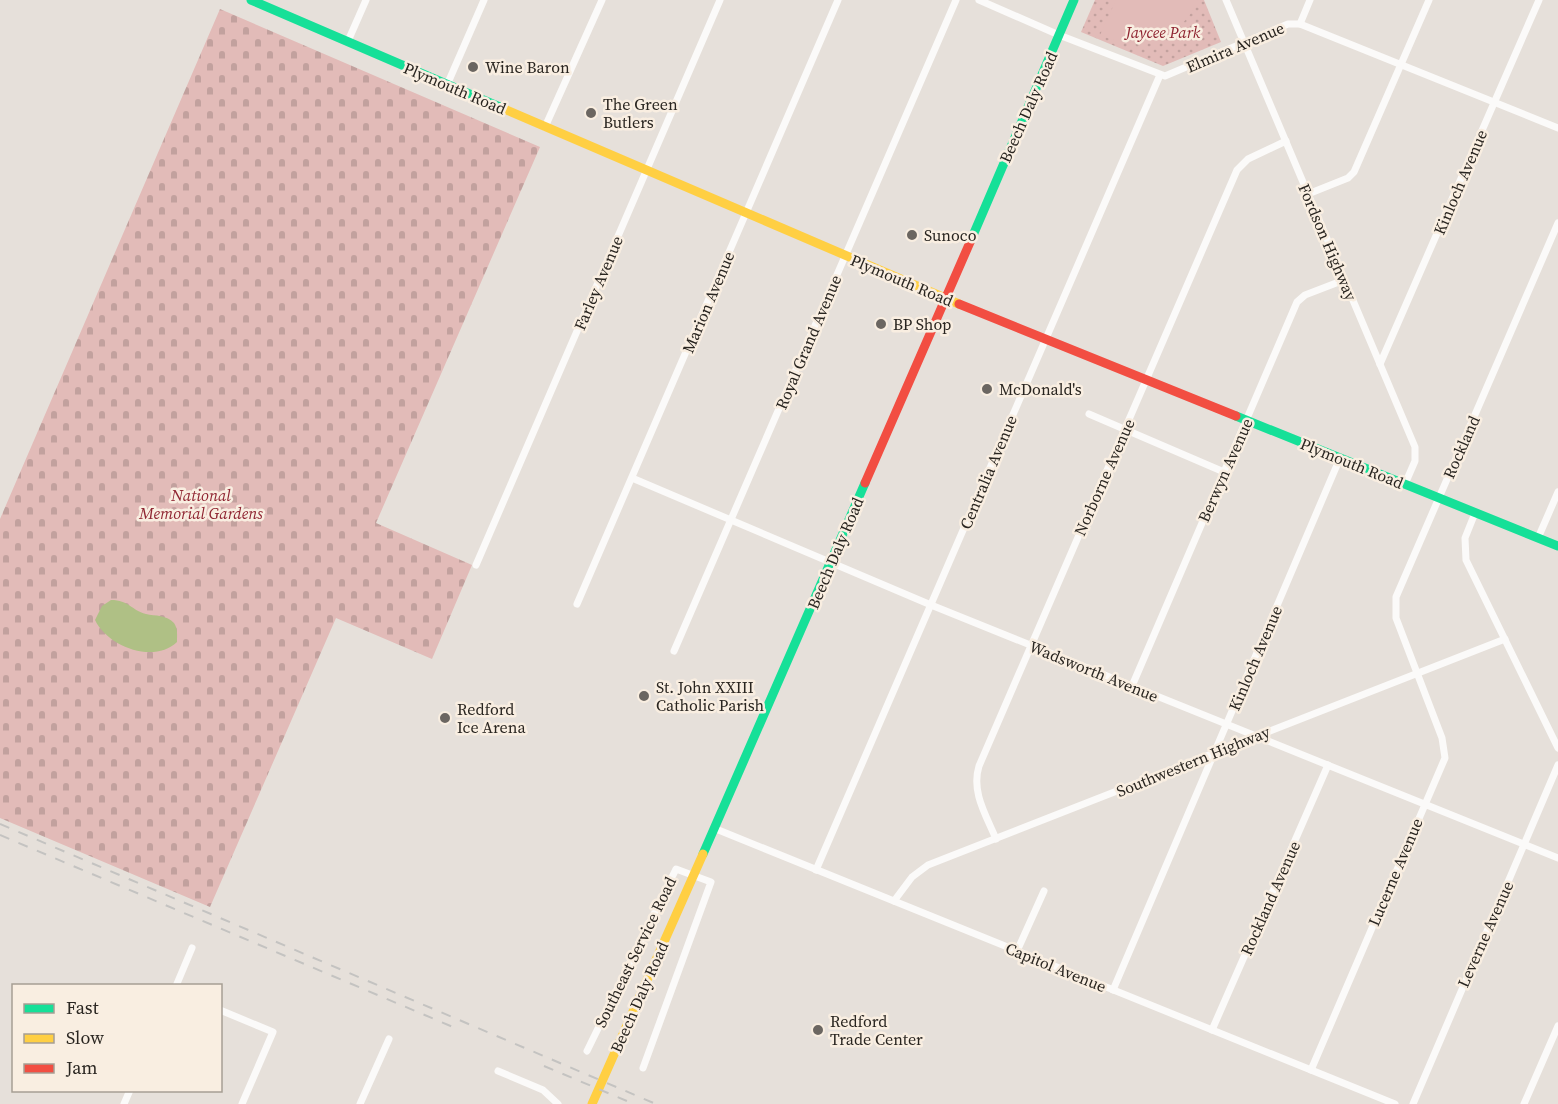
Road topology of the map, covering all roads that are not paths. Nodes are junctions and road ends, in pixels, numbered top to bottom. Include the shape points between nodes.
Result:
1 (251, 0) edge
2 (366, 0) edge
3 (484, 0) edge
4 (602, 0) edge
5 (720, 0) edge
6 (838, 0) edge
7 (956, 0) edge
8 (979, 0) edge
9 (1074, 0) edge
10 (1226, 0) edge
11 (1310, 0) edge
12 (1429, 0) edge
13 (1539, 0) edge
14 (1300, 24) junction
15 (1059, 35) junction
16 (348, 42) junction
17 (1244, 43) junction
18 (1401, 64) junction
19 (1160, 75) junction
20 (447, 85) junction
21 (1494, 103) junction
22 (545, 127) junction
23 (1558, 128) edge
24 (1286, 141) junction
25 (646, 171) junction
26 (1308, 194) junction
27 (746, 214) junction
28 (1558, 223) edge
29 (845, 256) junction
30 (1344, 280) junction
31 (944, 298) junction
32 (1045, 340) junction
33 (1380, 364) junction
34 (1146, 380) junction
35 (1089, 414) dead end
36 (1246, 421) junction
37 (1124, 431) junction
38 (1340, 458) junction
39 (1224, 472) junction
40 (632, 478) junction
41 (1405, 484) junction
42 (1558, 492) edge
43 (1440, 498) junction
44 (1475, 513) junction
45 (730, 522) junction
46 (1538, 538) junction
47 (1558, 546) edge
48 (831, 564) junction
49 (476, 565) dead end
50 (578, 604) dead end
51 (931, 605) junction
52 (1505, 639) junction
53 (1030, 645) junction
54 (674, 651) dead end
55 (1416, 673) junction
56 (1132, 686) junction
57 (1227, 724) junction
58 (1255, 736) junction
59 (1558, 748) edge
60 (1214, 752) junction
61 (1328, 765) junction
62 (1558, 765) edge
63 (1425, 805) junction
64 (716, 829) junction
65 (996, 839) junction
66 (1524, 845) junction
67 (1558, 858) edge
68 (816, 870) junction
69 (693, 874) junction
70 (1044, 891) dead end
71 (894, 901) junction
72 (192, 948) dead end
73 (1017, 951) junction
74 (177, 984) edge
75 (1113, 990) junction
76 (222, 1011) edge
77 (1558, 1026) edge
78 (1212, 1030) junction
79 (389, 1039) dead end
80 (587, 1052) dead end
81 (643, 1068) dead end
82 (1311, 1070) junction
83 (498, 1071) dead end
84 (242, 1104) edge
85 (360, 1104) edge
86 (558, 1104) edge
87 (592, 1104) edge
88 (1395, 1104) edge
89 (1413, 1104) edge
90 (1524, 1104) edge

1 - 16 main road, Plymouth Road
2 - 16 street
3 - 20 street
4 - 22 street
5 - 25 street, Farley Avenue
6 - 27 street, Marion Avenue
7 - 29 street, Royal Grand Avenue
8 - 15 street
9 - 15 main road, Beech Daly Road
10 - 17 street, Fordson Highway
11 - 14 street
12 - 18 street
13 - 21 street, Kinloch Avenue
14 - 17 street, Elmira Avenue via 1288,24
14 - 18 street, Elmira Avenue
15 - 19 street
15 - 31 main road, Beech Daly Road
16 - 20 main road, Plymouth Road
17 - 19 street, Elmira Avenue
17 - 24 street, Fordson Highway
18 - 21 street, Elmira Avenue
18 - 26 street via 1354,172
19 - 32 street, Centralia Avenue
20 - 22 main road, Plymouth Road
21 - 23 street, Elmira Avenue
21 - 33 street, Kinloch Avenue
22 - 25 main road, Plymouth Road
24 - 26 street, Fordson Highway
24 - 34 street, Norborne Avenue via 1248,159 1237,170
25 - 27 main road, Plymouth Road
25 - 49 street, Farley Avenue
26 - 30 street, Fordson Highway
27 - 29 main road, Plymouth Road
27 - 40 street, Marion Avenue
28 - 43 street, Rockland
29 - 31 main road, Plymouth Road
29 - 45 street, Royal Grand Avenue
30 - 33 street, Fordson Highway
30 - 36 street, Berwyn Avenue via 1297,302
31 - 32 main road, Plymouth Road
31 - 48 main road, Beech Daly Road
32 - 34 main road, Plymouth Road
32 - 51 street, Centralia Avenue
33 - 41 street, Fordson Highway via 1416,451
34 - 36 main road, Plymouth Road
34 - 37 street, Norborne Avenue
35 - 37 street
36 - 38 main road, Plymouth Road
36 - 39 street, Berwyn Avenue
37 - 39 street
37 - 53 street, Norborne Avenue
38 - 41 main road, Plymouth Road
38 - 57 street, Kinloch Avenue
39 - 56 street, Berwyn Avenue
40 - 45 street, Wadsworth Avenue
40 - 50 street, Marion Avenue
41 - 43 main road, Plymouth Road
42 - 46 street
43 - 44 main road, Plymouth Road
43 - 55 street, Rockland via 1394,605 1395,618
44 - 46 main road, Plymouth Road
44 - 52 street via 1465,538 1465,555
45 - 48 street, Wadsworth Avenue
45 - 54 street, Royal Grand Avenue
46 - 47 main road, Plymouth Road
48 - 51 street, Wadsworth Avenue
48 - 64 main road, Beech Daly Road
51 - 53 street, Wadsworth Avenue
51 - 68 street, Centralia Avenue
52 - 55 street, Southwestern Highway
52 - 59 street
53 - 56 street, Wadsworth Avenue
53 - 65 street, Norborne Avenue via 976,775 977,793
55 - 58 street, Southwestern Highway
55 - 63 street, Lucerne Avenue via 1445,749 1443,765
56 - 57 street, Wadsworth Avenue
57 - 58 street, Wadsworth Avenue
57 - 60 street, Kinloch Avenue
58 - 60 street, Southwestern Highway
58 - 61 street, Wadsworth Avenue
60 - 65 street, Southwestern Highway
60 - 75 street, Kinloch Avenue
61 - 63 street, Wadsworth Avenue
61 - 78 street, Rockland Avenue
62 - 66 street, Leverne Avenue
63 - 66 street, Wadsworth Avenue
63 - 82 street, Lucerne Avenue
64 - 68 street, Capitol Avenue
64 - 69 main road, Beech Daly Road
65 - 71 street, Southwestern Highway via 921,869
66 - 67 street, Wadsworth Avenue
66 - 89 street, Leverne Avenue
68 - 71 street, Capitol Avenue
69 - 80 street, Southeast Service Road via 676,868
69 - 81 street via 711,882
69 - 87 main road, Beech Daly Road
70 - 73 street
71 - 73 street, Capitol Avenue
72 - 74 street
73 - 75 street, Capitol Avenue
75 - 78 street, Capitol Avenue
76 - 84 street via 273,1032
77 - 90 street
78 - 82 street, Capitol Avenue
79 - 85 street
82 - 88 street, Capitol Avenue
83 - 86 street via 543,1090

